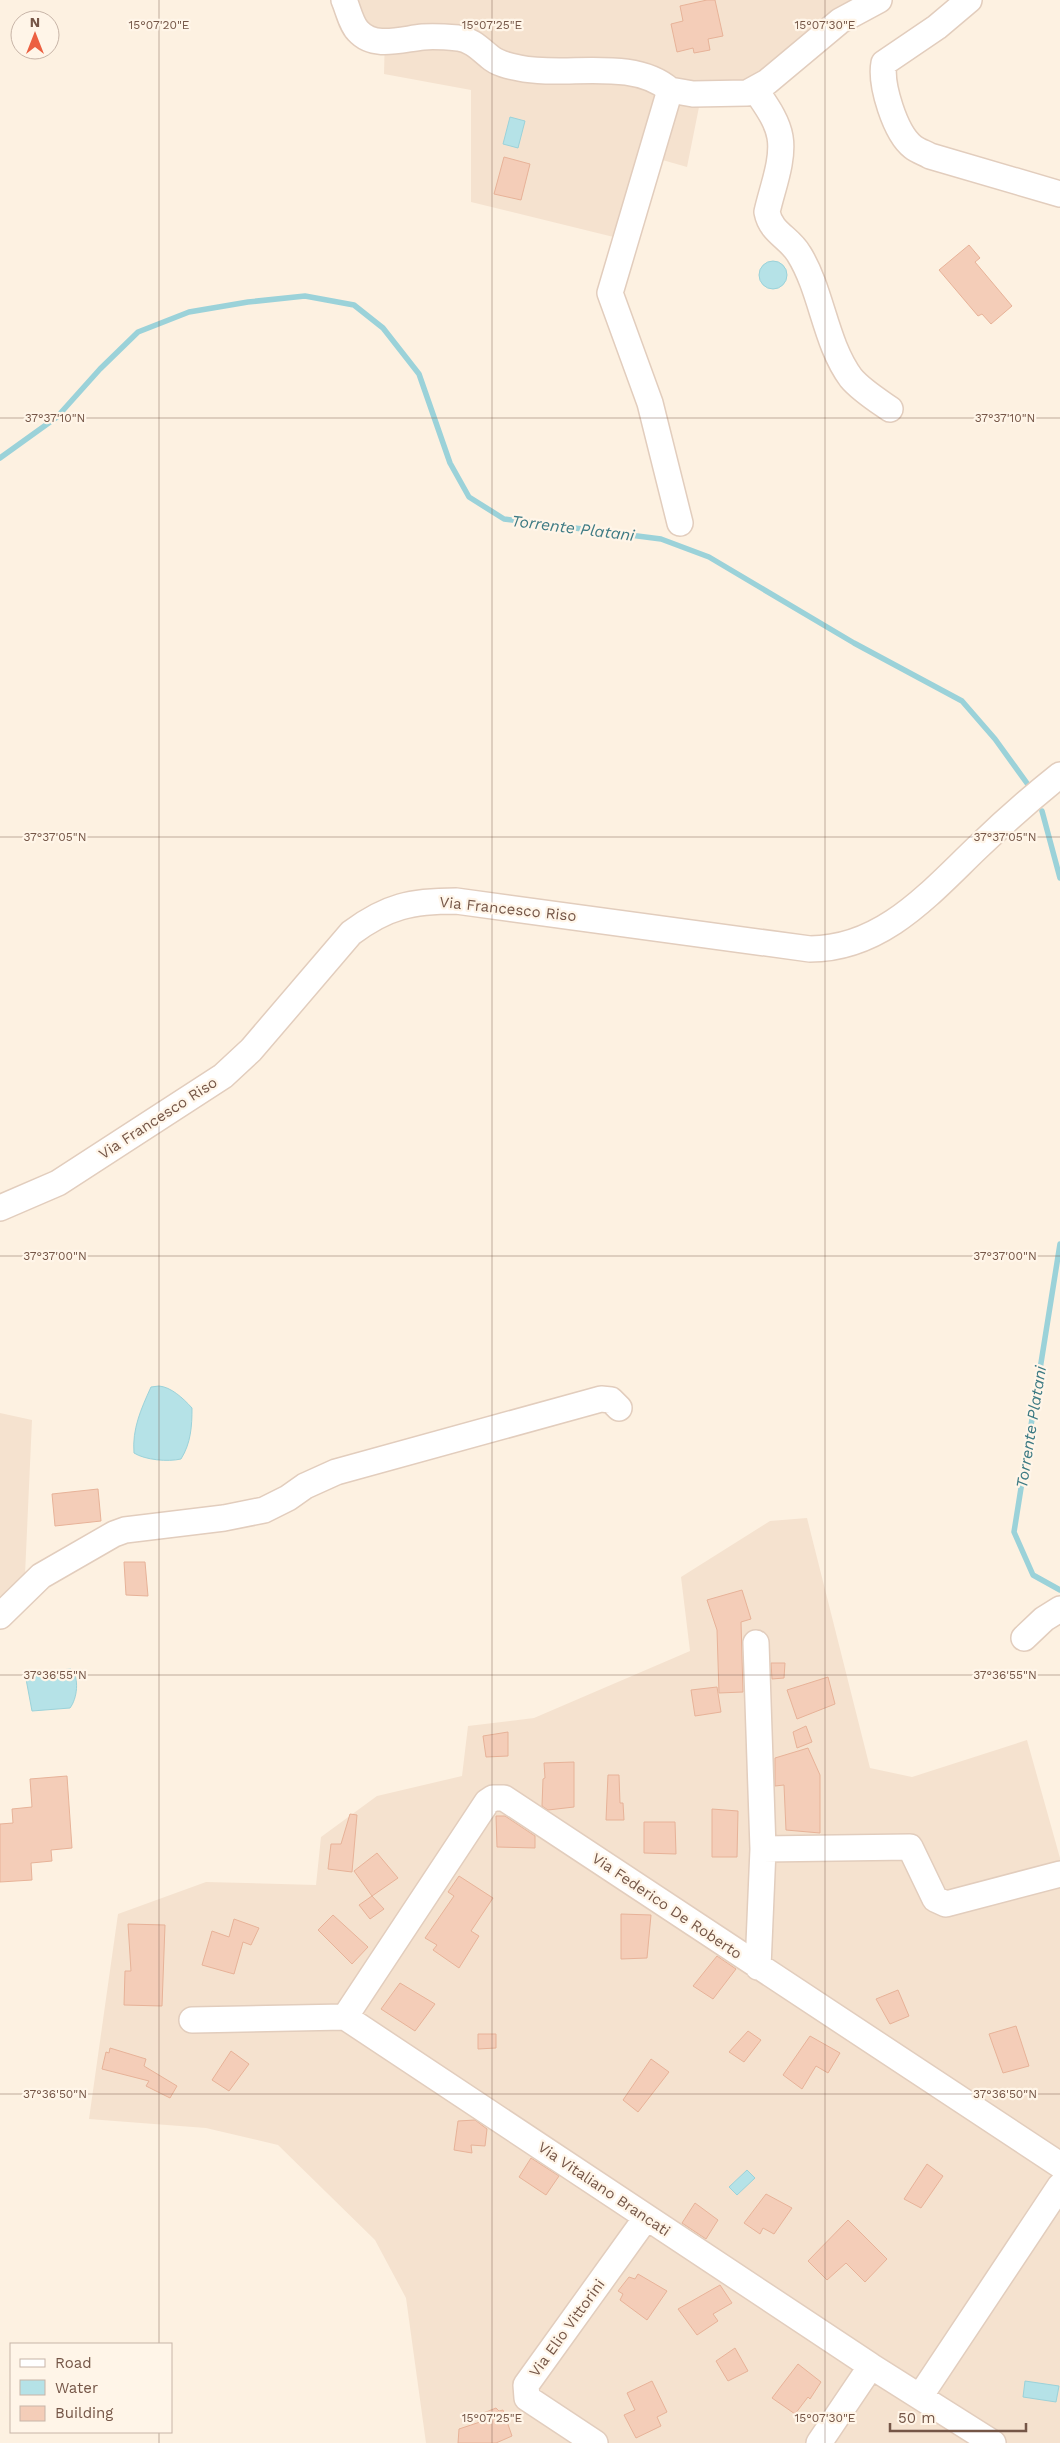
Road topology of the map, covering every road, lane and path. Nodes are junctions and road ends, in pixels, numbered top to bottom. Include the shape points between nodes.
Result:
1 (344, 0) edge
2 (879, 0) edge
3 (969, 0) edge
4 (755, 89) junction
5 (670, 90) junction
6 (1060, 194) edge
7 (890, 409) dead end
8 (680, 522) dead end
9 (1060, 775) edge
10 (0, 1208) edge
11 (619, 1408) dead end
12 (1060, 1609) edge
13 (0, 1616) edge
14 (1024, 1638) dead end
15 (756, 1643) dead end
16 (763, 1849) junction
17 (1060, 1874) edge
18 (758, 1967) junction
19 (345, 2017) junction
20 (192, 2020) dead end
21 (1060, 2165) edge
22 (1060, 2186) edge
23 (646, 2218) junction
24 (871, 2366) junction
25 (921, 2396) junction
26 (596, 2443) edge
27 (819, 2443) edge
28 (993, 2443) edge

1 - 5 street via 357,30 367,39 389,42 425,37 459,38 477,45 500,63 514,67 596,72 624,70 659,80
2 - 4 street via 840,21
3 - 6 street via 937,27 884,63 884,82 895,122 912,147 930,156
4 - 5 street via 747,93 715,94
4 - 7 street via 780,135 781,148 767,212 769,223 798,252 806,267 830,333 851,378
5 - 8 street via 610,293 650,403
9 - 10 street, Via Francesco Riso via 1021,806 909,913 866,938 830,949 810,949 456,901 422,901 399,906 351,933 251,1050 223,1076 58,1183
11 - 13 street via 611,1400 601,1399 336,1472 264,1510 125,1530 41,1576
12 - 14 street
15 - 16 street
16 - 17 street via 910,1847 936,1899 946,1904
16 - 18 street
18 - 19 street, Via Federico De Roberto via 504,1798 493,1798 487,1802
18 - 21 street, Via Federico De Roberto
19 - 20 street
19 - 23 street, Via Vitaliano Brancati
22 - 25 street
23 - 24 street, Via Vitaliano Brancati
23 - 26 street, Via Elio Vittorini via 526,2385 527,2398
24 - 25 street, Via Vitaliano Brancati
24 - 27 street
25 - 28 street, Via Vitaliano Brancati

